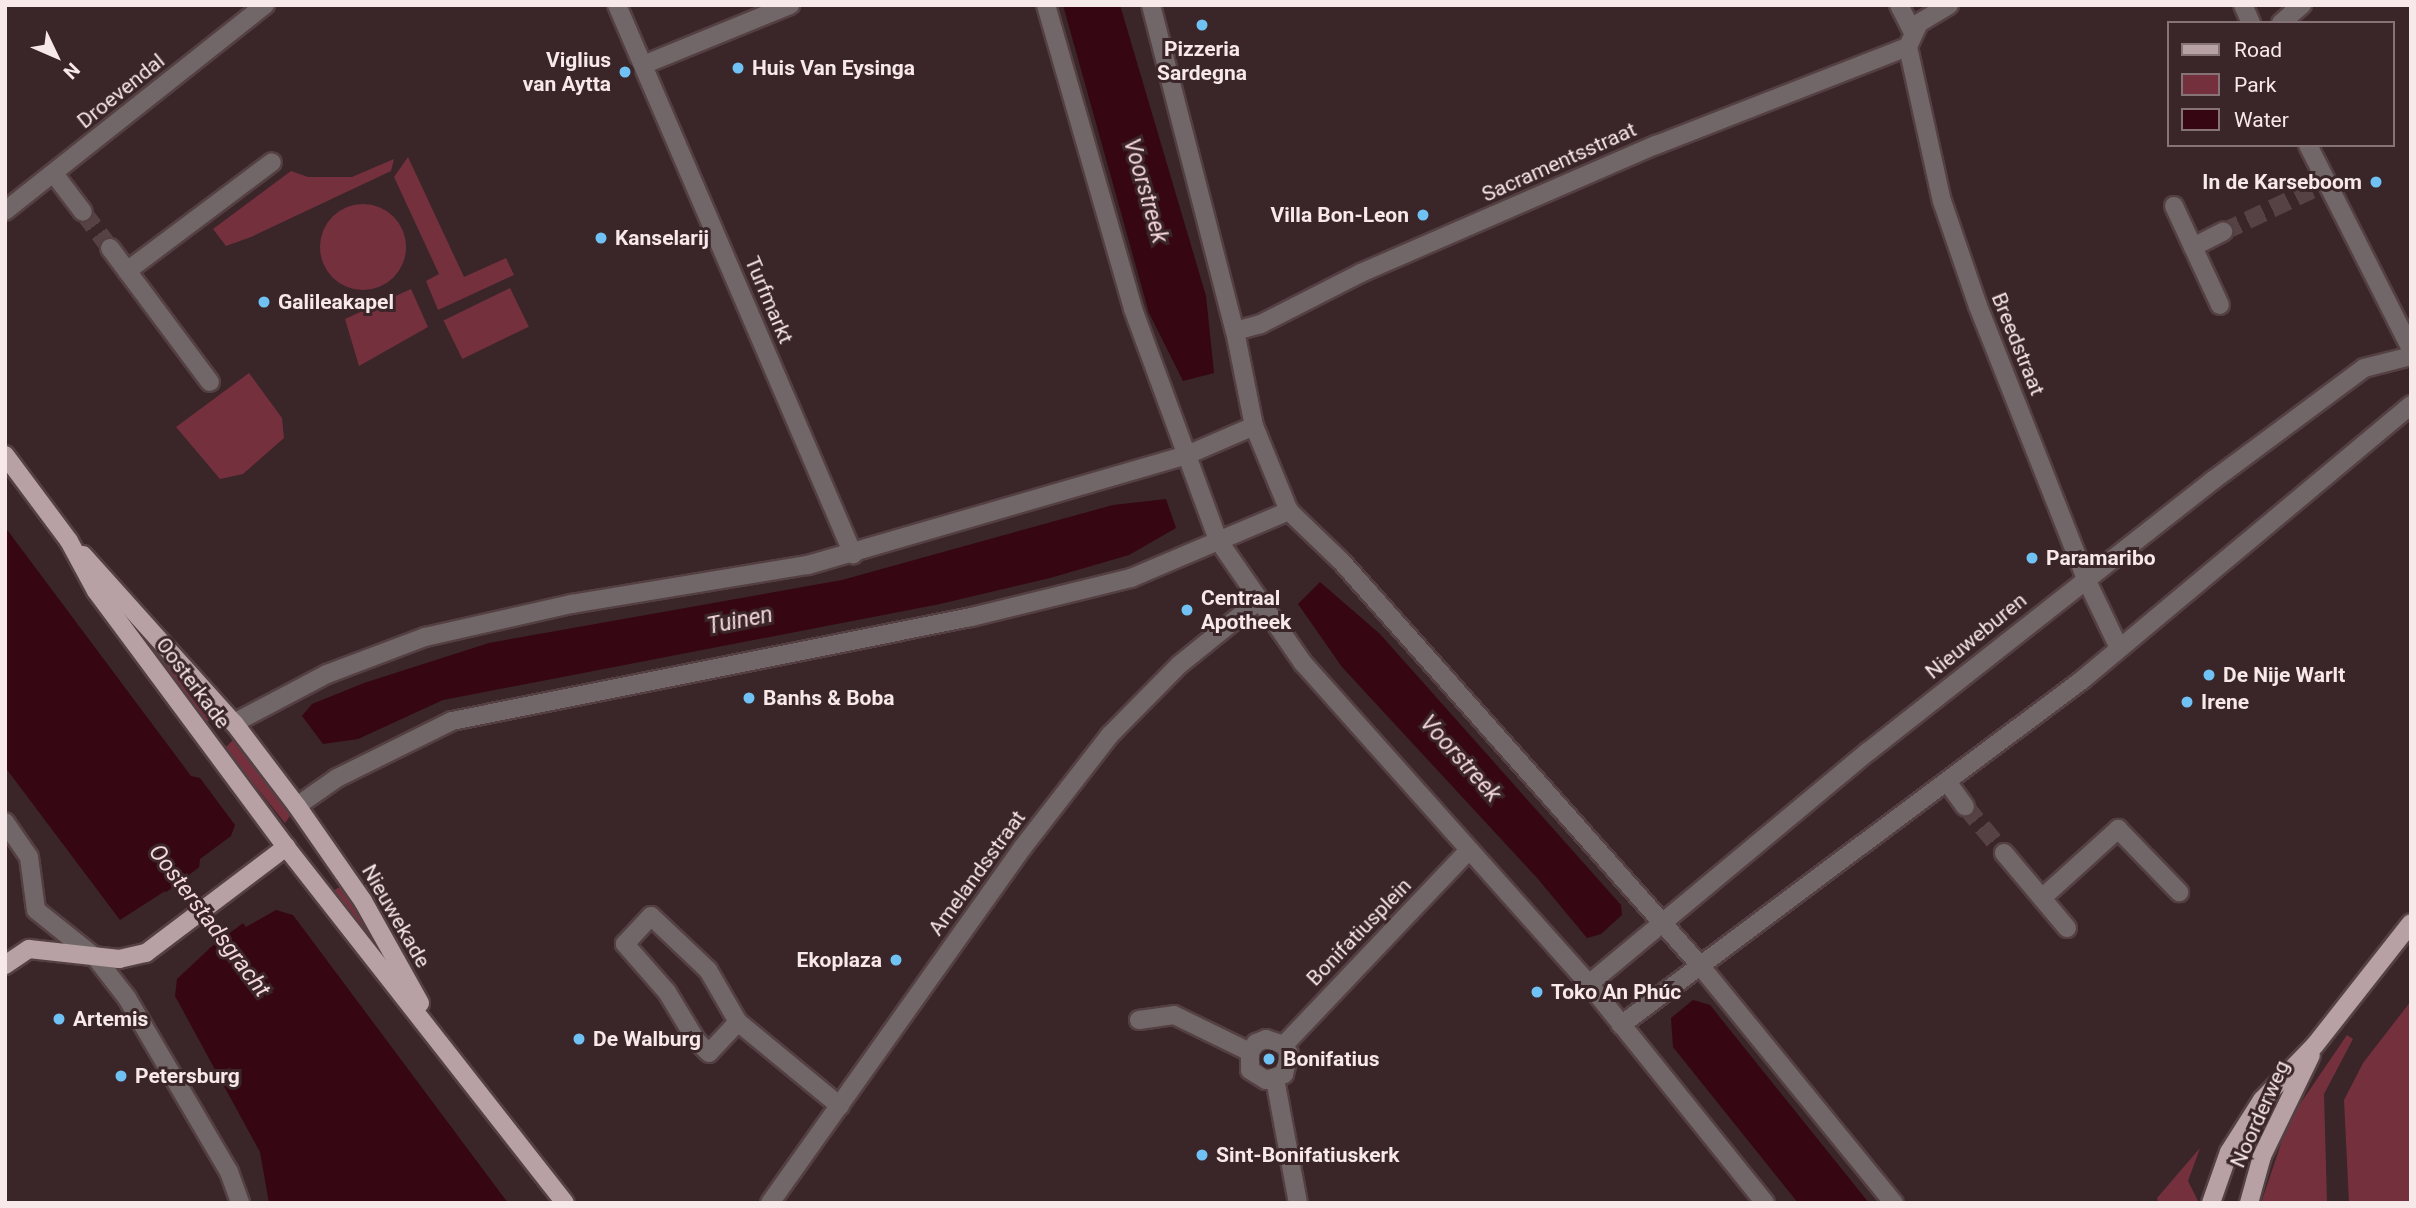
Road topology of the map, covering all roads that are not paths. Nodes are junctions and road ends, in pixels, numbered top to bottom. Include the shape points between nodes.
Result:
1 (265, 5) edge
2 (617, 5) edge
3 (790, 5) edge
4 (1046, 5) edge
5 (1151, 5) edge
6 (1899, 5) edge
7 (1949, 5) edge
8 (2302, 5) edge
9 (2283, 21) edge
10 (1910, 39) junction
11 (643, 65) junction
12 (2309, 147) edge
13 (272, 162) dead end
14 (55, 174) junction
15 (8, 202) edge
16 (2174, 206) dead end
17 (83, 212) tunnel mouth
18 (2223, 232) tunnel mouth
19 (2193, 247) junction
20 (110, 248) tunnel mouth
21 (127, 271) junction
22 (2220, 304) dead end
23 (1234, 331) junction
24 (2411, 349) edge
25 (2411, 356) edge
26 (211, 382) dead end
27 (2411, 405) edge
28 (1254, 426) junction
29 (5, 456) edge
30 (1187, 456) junction
31 (1289, 510) junction
32 (1218, 540) junction
33 (69, 541) junction
34 (853, 554) junction
35 (2086, 579) junction
36 (1257, 602) junction
37 (2119, 648) junction
38 (234, 723) junction
39 (1948, 783) junction
40 (297, 806) junction
41 (1965, 806) tunnel mouth
42 (5, 822) edge
43 (312, 827) joint
44 (286, 847) junction
45 (1468, 851) junction
46 (2004, 853) tunnel mouth
47 (2179, 892) dead end
48 (2042, 898) junction
49 (1662, 922) junction
50 (2411, 923) edge
51 (2067, 928) dead end
52 (96, 958) junction
53 (1698, 963) junction
54 (5, 965) edge
55 (1589, 984) junction
56 (1139, 1020) dead end
57 (738, 1022) junction
58 (1621, 1024) junction
59 (435, 1031) junction
60 (1284, 1045) junction
61 (2315, 1045) junction
62 (1250, 1052) junction
63 (1275, 1079) junction
64 (840, 1106) junction
65 (240, 1203) edge
66 (565, 1203) edge
67 (770, 1203) edge
68 (1298, 1203) edge
69 (1765, 1203) edge
70 (1894, 1203) edge
71 (2211, 1203) edge
72 (2249, 1203) edge

1 - 14 street, Droevendal
2 - 11 street, Turfmarkt
3 - 11 street
4 - 30 street via 1133,309
5 - 23 street
6 - 10 street, Breedstraat
7 - 10 street, Sacramentsstraat
8 - 9 street
10 - 23 street, Sacramentsstraat via 1361,273 1261,324
10 - 35 street, Breedstraat via 1951,227
11 - 34 street, Turfmarkt
12 - 24 street via 2319,187
13 - 21 street
14 - 15 street, Droevendal
14 - 17 street
16 - 19 street
18 - 19 street
19 - 22 street
20 - 21 street
21 - 26 street
23 - 28 street
25 - 35 street, Nieuweburen via 2364,368 2338,385
27 - 37 street
28 - 30 street
28 - 31 street
29 - 33 main road, Oosterkade
30 - 32 street
30 - 34 street
31 - 32 street
31 - 49 street via 1341,561
32 - 36 street
32 - 40 street via 1131,578 971,617 453,721 337,779
33 - 38 main road, Oosterkade via 111,581
33 - 44 main road, Oosterkade via 96,591
34 - 38 street via 572,604 425,637 327,674
35 - 37 street, Breedstraat
35 - 49 street, Nieuweburen
36 - 45 street via 1303,663
36 - 64 street, Amelandsstraat via 1139,703 1023,847
37 - 39 street
38 - 40 main road, Oosterkade
39 - 41 street
39 - 53 street
40 - 43 main road, Oosterkade
42 - 52 street via 29,857 36,910
43 - 59 main road, Nieuwekade via 363,901
44 - 52 main road via 133,958
44 - 59 main road, Nieuwekade
45 - 55 street
45 - 60 street, Bonifatiusplein
46 - 48 street
47 - 48 street via 2118,829
48 - 51 street
49 - 53 street
49 - 55 street, Nieuweburen
50 - 61 main road, Noorderweg
52 - 54 main road via 39,948 21,953
52 - 65 street via 139,1019 229,1172
53 - 58 street
53 - 70 street
55 - 58 street
56 - 62 street via 1174,1015
57 - 57 street via 709,1053 667,992 625,944 651,916 708,970
57 - 64 street
58 - 69 street
59 - 66 main road, Nieuwekade
60 - 62 street via 1266,1039
60 - 63 street via 1289,1065
61 - 71 main road, Noorderweg via 2262,1100 2229,1152
61 - 72 main road, Noorderweg via 2262,1156
62 - 63 street via 1250,1070 1266,1080
63 - 68 street
64 - 67 street, Amelandsstraat

